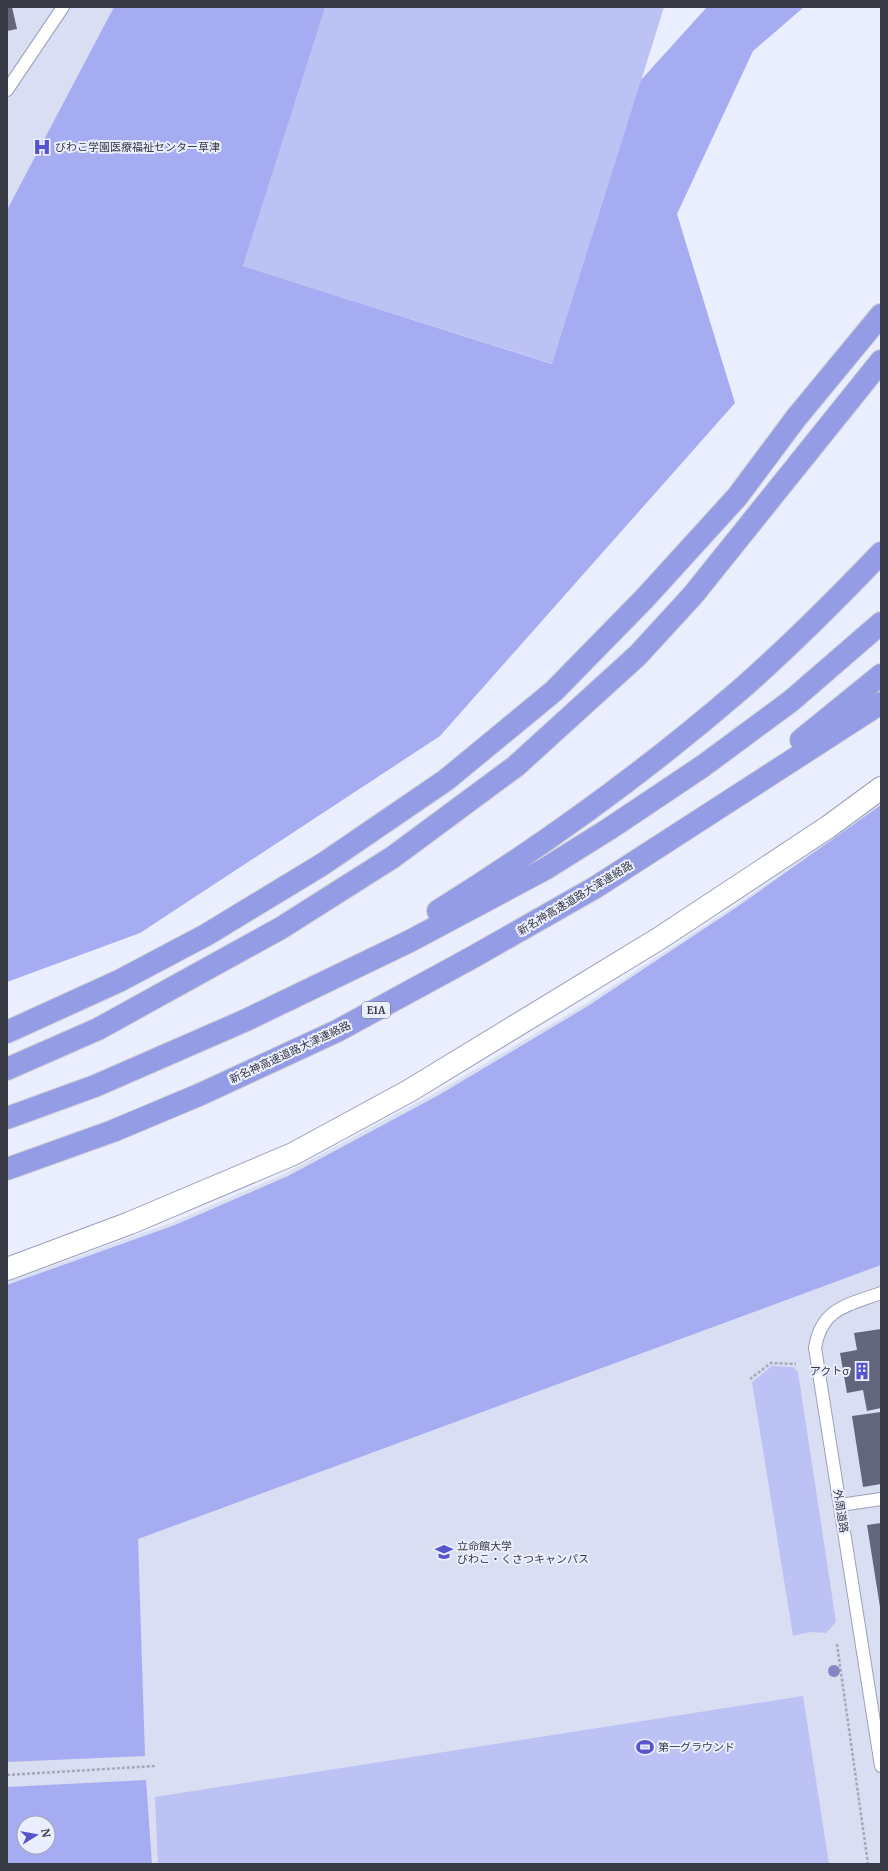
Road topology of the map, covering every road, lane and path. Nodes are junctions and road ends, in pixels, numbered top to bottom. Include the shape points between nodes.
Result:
1 (63, 7) edge
2 (7, 90) edge
3 (881, 315) edge
4 (881, 361) edge
5 (881, 553) edge
6 (881, 623) edge
7 (881, 675) edge
8 (881, 703) edge
9 (881, 788) edge
10 (723, 804) junction
11 (319, 984) junction
12 (7, 1032) edge
13 (7, 1069) edge
14 (7, 1118) edge
15 (7, 1169) edge
16 (7, 1269) edge
17 (881, 1293) edge
18 (799, 1365) dead end
19 (750, 1379) dead end
20 (881, 1499) edge
21 (840, 1505) junction
22 (837, 1644) dead end
23 (155, 1766) dead end
24 (881, 1766) edge
25 (7, 1775) edge
26 (868, 1864) edge

1 - 2 lane
3 - 12 highway via 796,418 737,497 645,598 554,691 446,780 323,864 206,935 119,981
4 - 13 highway via 693,595 638,655 516,766 393,857 281,928 98,1029
5 - 11 highway via 835,602 741,689 662,755 595,806 471,890
6 - 11 highway via 791,701 703,766 609,829 484,902
7 - 10 highway
8 - 10 highway
9 - 16 street via 828,827 660,938 409,1091 293,1154 130,1223
10 - 15 highway, 新名神高速道路大津連絡路 / E1A via 596,887 337,1031 114,1131
11 - 14 highway via 244,1022 95,1086
17 - 21 lane, 外周道路 via 834,1312 827,1318 817,1335 815,1348
18 - 19 path via 771,1363
20 - 21 lane
21 - 24 lane, 外周道路
22 - 26 path
23 - 25 path

